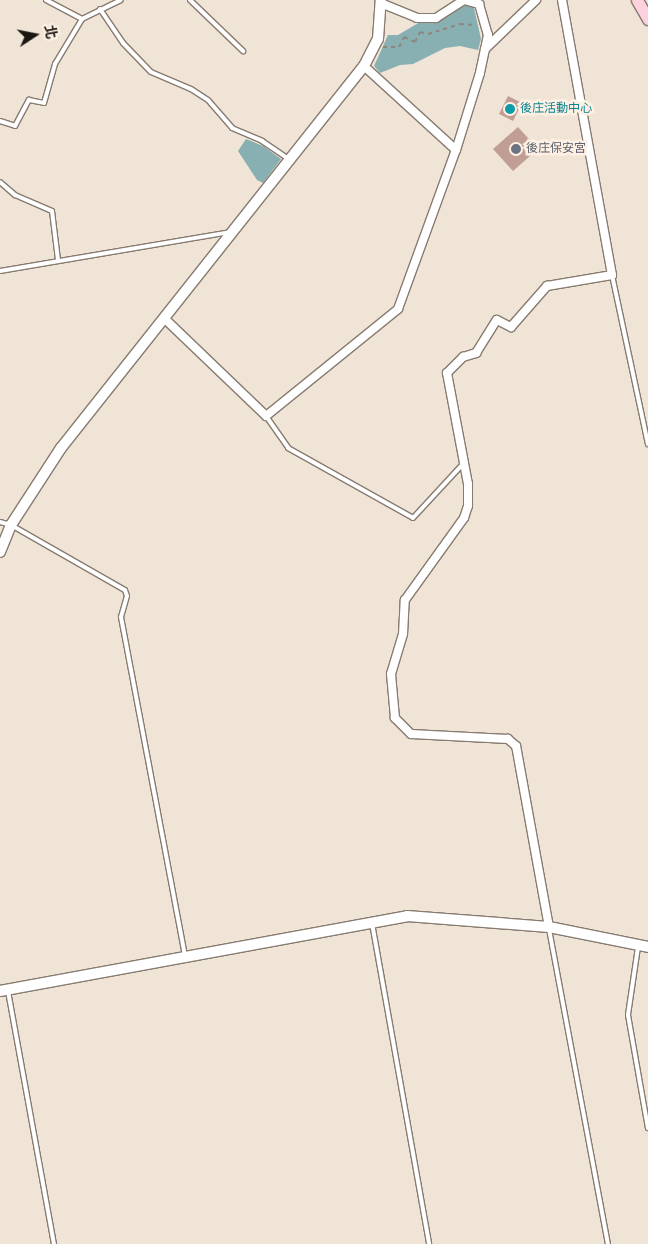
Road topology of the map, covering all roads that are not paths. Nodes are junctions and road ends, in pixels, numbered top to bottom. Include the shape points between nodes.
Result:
1 (46, 0) edge
2 (121, 0) edge
3 (190, 0) edge
4 (536, 0) edge
5 (562, 0) edge
6 (637, 0) edge
7 (382, 2) edge
8 (100, 9) junction
9 (82, 19) junction
10 (648, 19) edge
11 (485, 49) junction
12 (243, 51) dead end
13 (364, 66) junction
14 (0, 121) edge
15 (456, 150) junction
16 (290, 160) junction
17 (0, 182) edge
18 (235, 232) junction
19 (58, 260) junction
20 (0, 271) edge
21 (612, 275) junction
22 (165, 319) junction
23 (266, 416) junction
24 (648, 444) edge
25 (464, 463) junction
26 (0, 522) edge
27 (11, 525) junction
28 (0, 552) edge
29 (372, 923) junction
30 (549, 927) junction
31 (643, 946) edge
32 (185, 957) junction
33 (4, 990) edge
34 (648, 1128) edge
35 (54, 1244) edge
36 (430, 1244) edge
37 (608, 1244) edge

1 - 9 lane
2 - 8 lane
3 - 12 lane
4 - 11 street
5 - 21 street
6 - 10 main road
7 - 11 street via 417,18 436,18 464,0 479,4 488,35
7 - 13 street via 375,47
8 - 9 lane
8 - 16 lane via 123,43 151,72 191,89 214,106 232,128 262,141
9 - 14 lane via 55,64 44,104 30,100 15,126
11 - 15 street
13 - 15 street
13 - 16 street
15 - 23 street via 398,309
16 - 18 street
17 - 19 lane via 15,194 52,211
18 - 19 lane
18 - 22 street
19 - 20 lane
21 - 24 lane
21 - 25 street via 547,286 511,327 497,320 476,353 463,357 447,373
22 - 23 street
22 - 27 street via 61,448
23 - 25 lane via 288,448 413,518
25 - 30 street via 468,506 464,518 405,600 403,634 391,674 395,718 411,734 508,739 516,746
26 - 27 lane
27 - 28 street
27 - 32 lane via 123,587 127,596 121,617
29 - 30 street via 407,916
29 - 32 street
29 - 36 lane
30 - 31 street
30 - 37 lane
31 - 34 lane via 628,1015
32 - 33 street
33 - 35 lane

